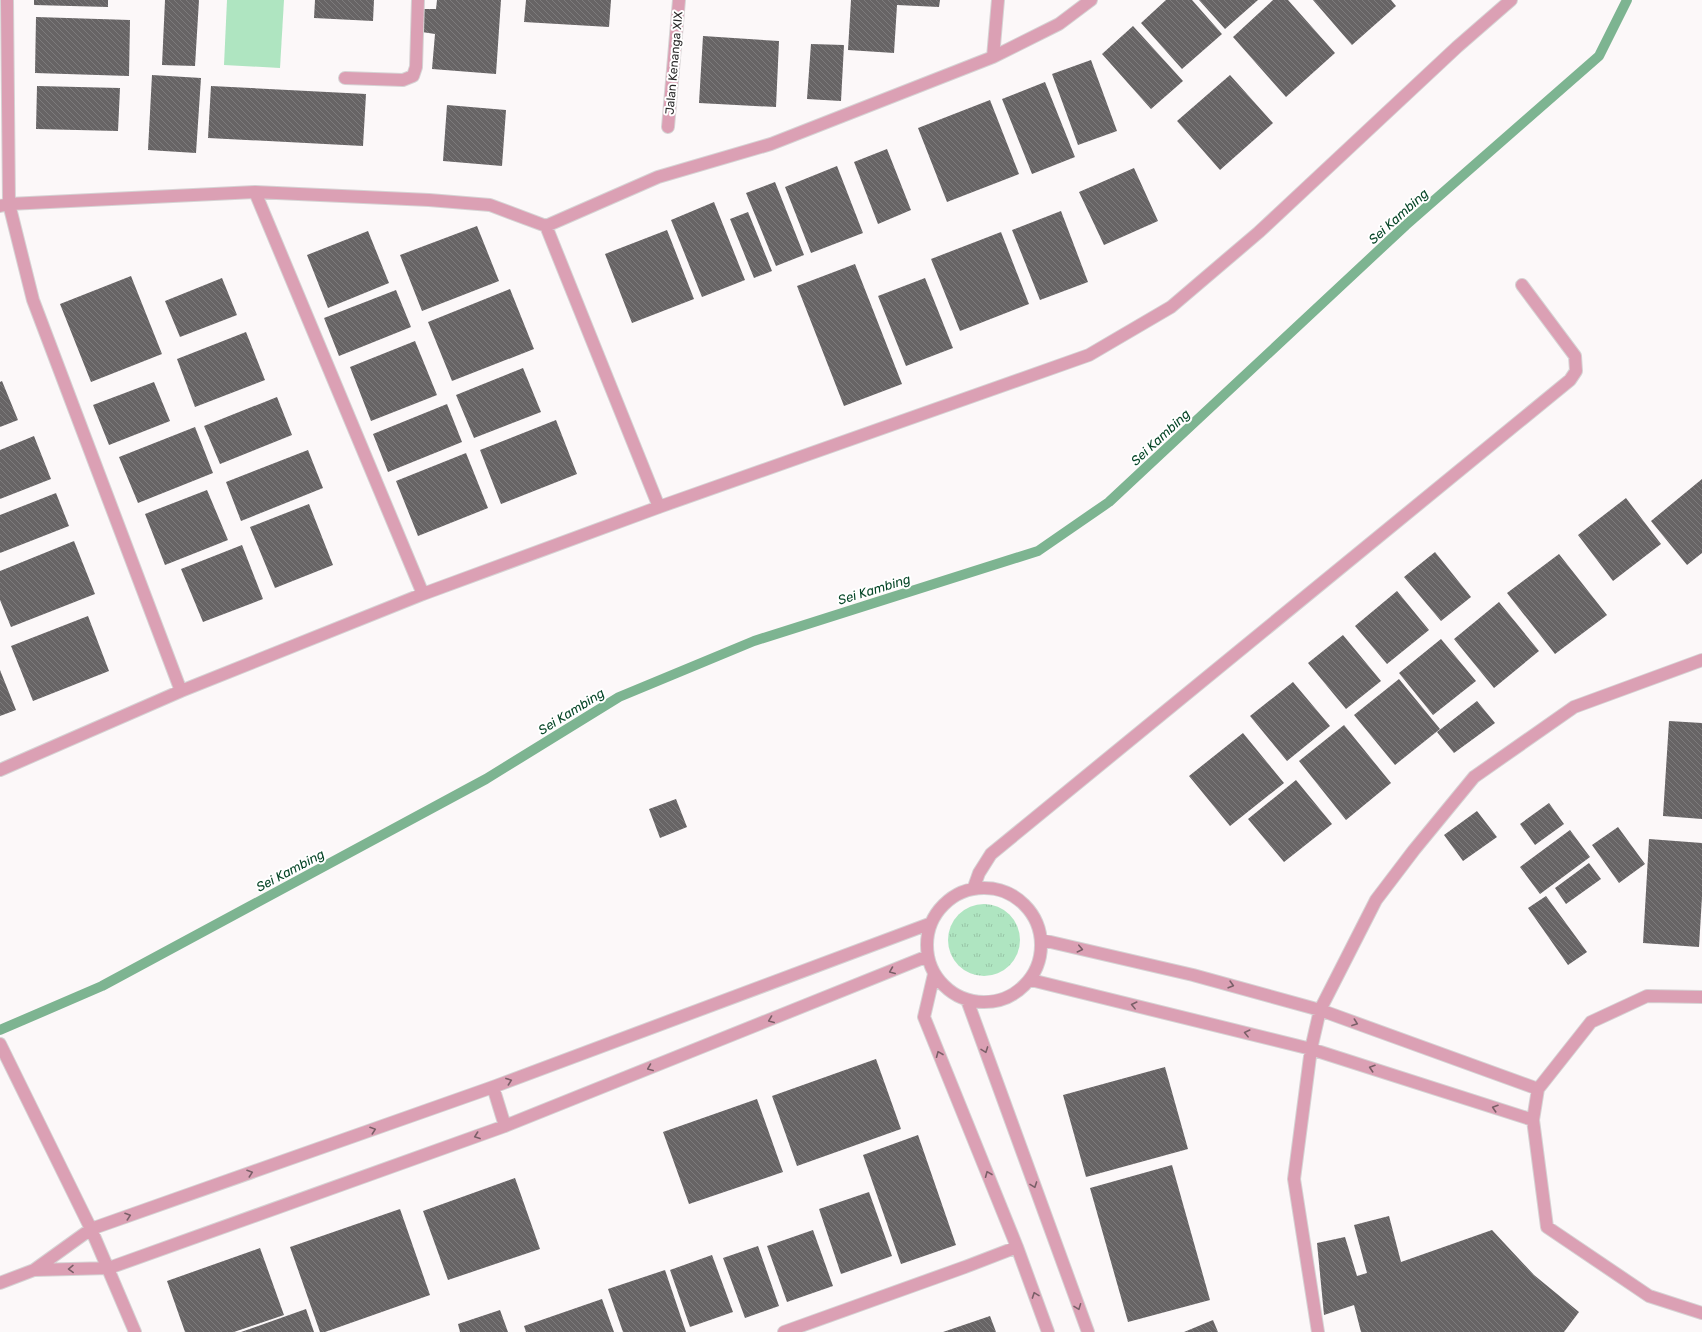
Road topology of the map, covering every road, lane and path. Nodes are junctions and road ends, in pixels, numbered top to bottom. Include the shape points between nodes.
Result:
1 (7, 0) edge
2 (418, 0) edge
3 (679, 0) edge
4 (998, 0) edge
5 (1091, 0) edge
6 (1511, 0) edge
7 (993, 57) junction
8 (345, 78) dead end
9 (668, 127) dead end
10 (255, 192) junction
11 (5, 205) edge
12 (546, 226) junction
13 (1522, 286) dead end
14 (659, 507) junction
15 (423, 594) junction
16 (1702, 660) edge
17 (181, 691) junction
18 (0, 770) edge
19 (974, 888) junction
20 (929, 924) junction
21 (1042, 940) junction
22 (928, 956) junction
23 (934, 974) junction
24 (1031, 980) junction
25 (1702, 997) edge
26 (967, 1000) junction
27 (1320, 1010) junction
28 (0, 1044) edge
29 (1311, 1049) junction
30 (492, 1087) junction
31 (1538, 1089) junction
32 (1533, 1120) junction
33 (505, 1126) junction
34 (91, 1229) junction
35 (1017, 1247) junction
36 (109, 1268) junction
37 (34, 1270) junction
38 (0, 1283) edge
39 (1702, 1313) edge
40 (135, 1332) edge
41 (784, 1332) edge
42 (1048, 1332) edge
43 (1088, 1332) edge
44 (1318, 1332) edge

1 - 11 street
2 - 8 street via 416,67 413,76 403,80
3 - 9 street, Jalan Kenanga XIX
4 - 7 street
5 - 7 street via 1059,24
6 - 14 street via 1259,232 1171,307 1089,355
7 - 12 street via 771,144 658,177
10 - 11 street
10 - 12 street via 490,205
10 - 15 street
11 - 17 street via 33,300
12 - 14 street
13 - 19 street via 1575,356 1576,371 1570,380 990,854
14 - 15 street
15 - 17 street
16 - 27 street via 1574,707 1474,777 1376,900
17 - 18 street
19 - 20 street via 955,894 947,900 939,907
19 - 21 street via 1006,891 1031,910
20 - 22 street via 926,939
30 -> 20 street
21 - 24 street via 1040,961
21 -> 27 street via 1193,975
22 - 23 street
22 -> 33 street
23 - 26 street via 948,990
35 -> 23 street via 924,1017
24 - 26 street via 1018,992 1002,1000 984,1003
29 -> 24 street
25 - 31 street via 1647,996 1591,1022
26 -> 43 street
27 - 29 street
27 -> 31 street
28 - 34 street
32 -> 29 street
29 - 44 street via 1294,1179
30 - 33 street
34 -> 30 street
31 - 32 street
32 - 39 street via 1547,1227 1649,1296
33 -> 36 street
34 - 36 street
34 - 37 street
35 - 41 street
42 -> 35 street
36 -> 37 street
36 - 40 street
37 - 38 street

